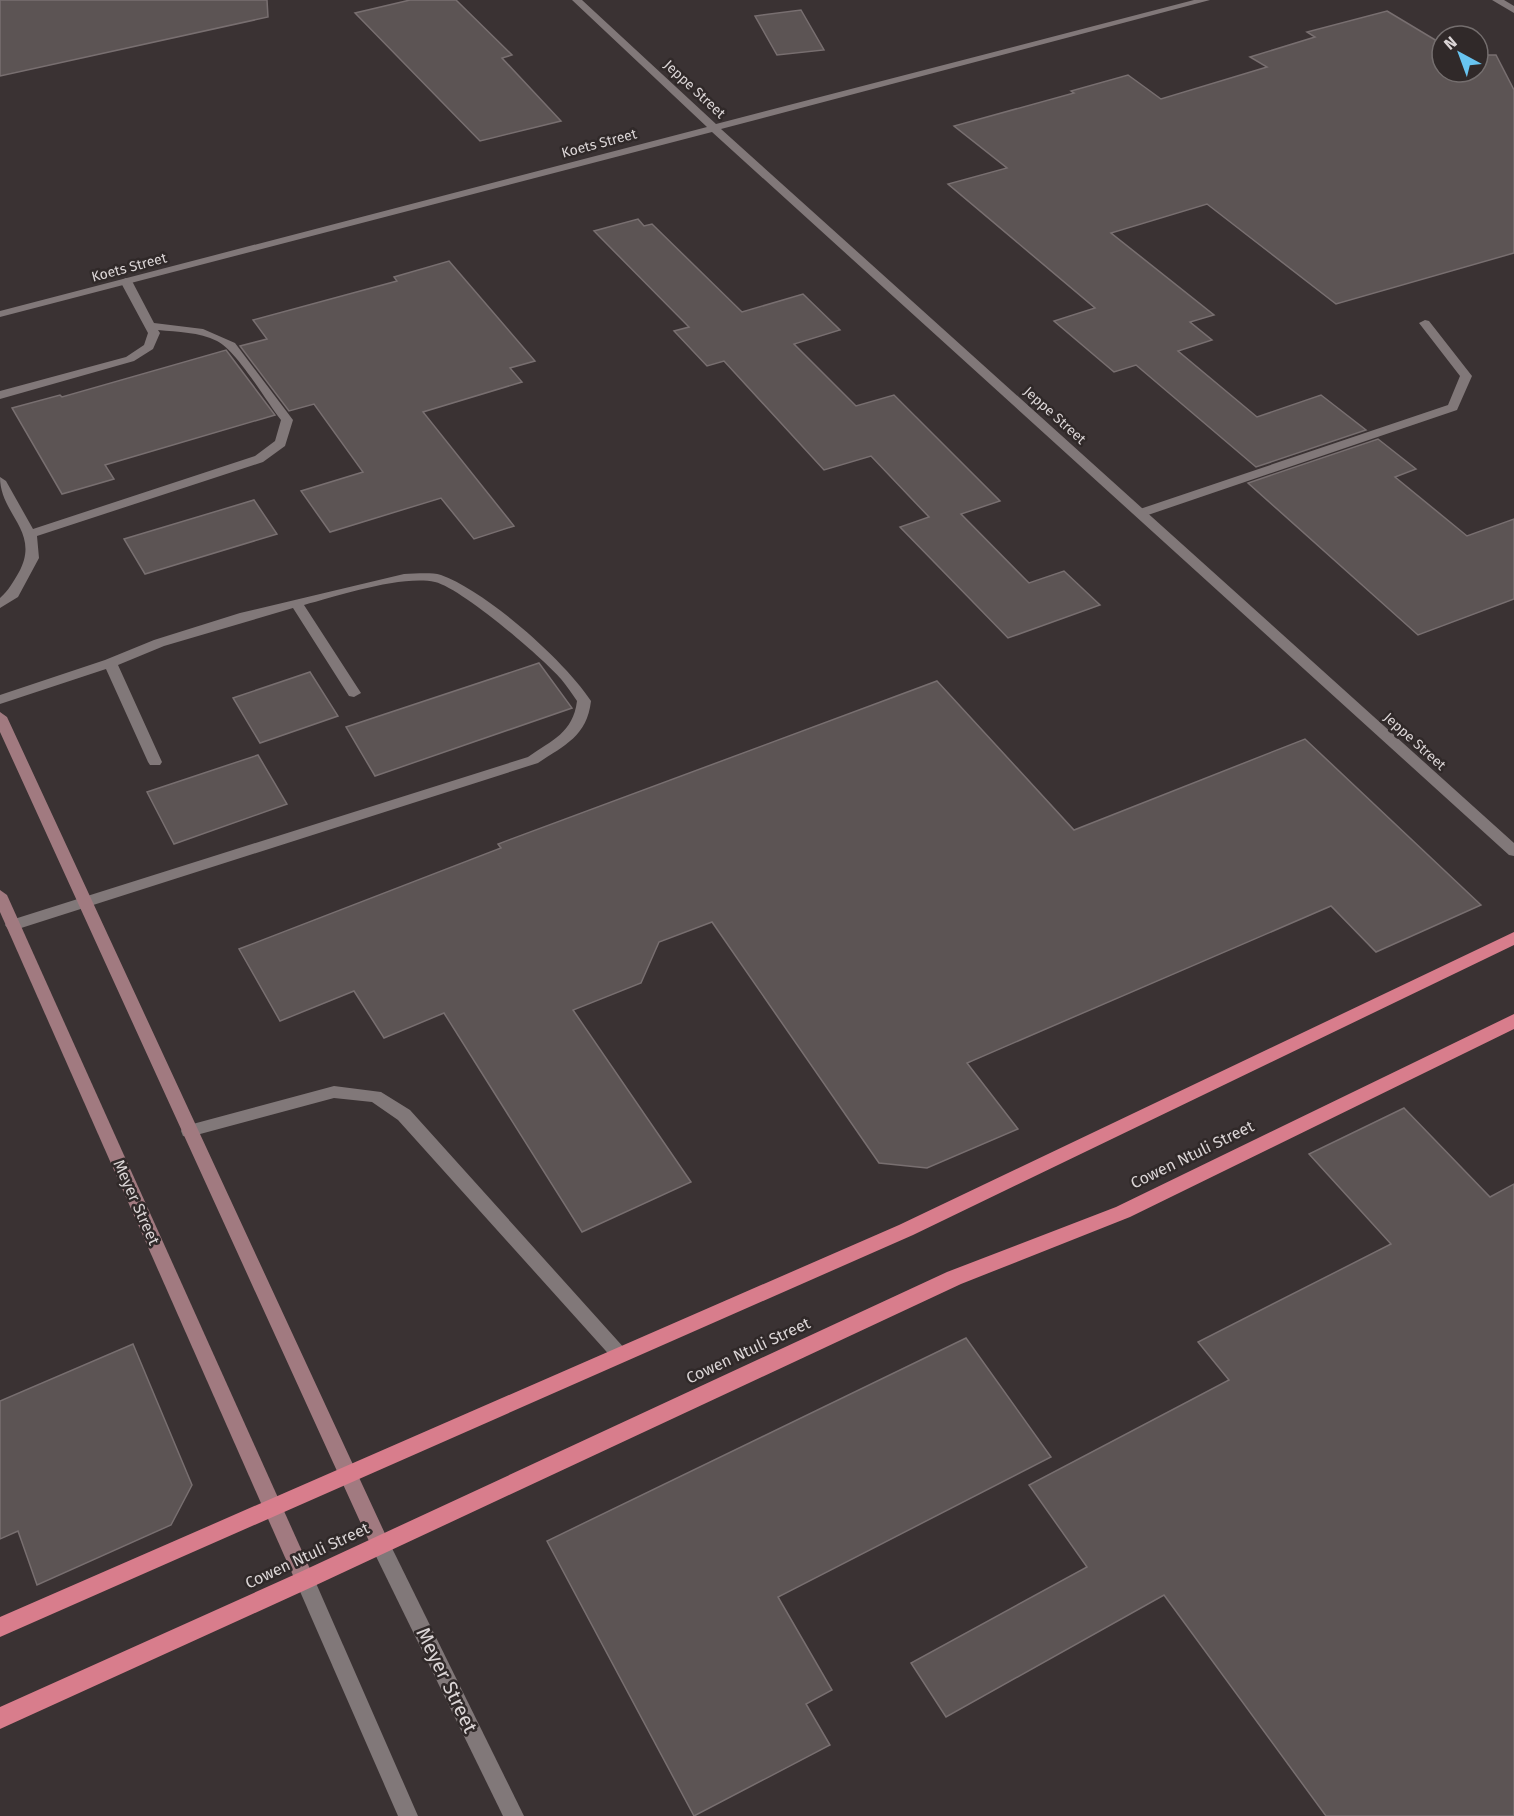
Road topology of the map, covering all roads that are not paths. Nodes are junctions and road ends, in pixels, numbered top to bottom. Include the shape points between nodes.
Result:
1 (577, 0) edge
2 (1205, 0) edge
3 (1497, 0) edge
4 (1514, 10) edge
5 (713, 127) junction
6 (126, 281) junction
7 (0, 315) edge
8 (1425, 323) dead end
9 (151, 326) junction
10 (0, 395) edge
11 (0, 481) edge
12 (1141, 513) junction
13 (30, 534) junction
14 (296, 602) junction
15 (0, 604) edge
16 (110, 663) junction
17 (354, 693) dead end
18 (0, 700) edge
19 (0, 717) edge
20 (155, 762) dead end
21 (1514, 851) edge
22 (0, 895) edge
23 (84, 903) junction
24 (13, 925) junction
25 (1514, 938) edge
26 (1514, 1021) edge
27 (189, 1131) junction
28 (620, 1354) junction
29 (348, 1473) junction
30 (274, 1508) junction
31 (380, 1544) junction
32 (305, 1580) junction
33 (0, 1628) edge
34 (0, 1718) edge
35 (408, 1816) edge
36 (514, 1816) edge

1 - 5 street, Jeppe Street
2 - 5 street, Koets Street
3 - 4 street
5 - 6 street, Koets Street
5 - 12 street, Jeppe Street
6 - 7 street, Koets Street
6 - 9 street
8 - 12 street via 1466,376 1453,407
9 - 10 street via 154,333 149,347 130,359
9 - 13 street via 200,331 231,345 287,420 281,443 259,459
11 - 13 street
12 - 21 street, Jeppe Street
13 - 15 street via 33,558 14,594
14 - 16 street via 196,630
14 - 17 street
14 - 23 street via 404,578 436,578 454,584 566,676 584,701 582,718 571,734 533,760
16 - 18 street
16 - 20 street
19 - 23 main road
22 - 24 main road, Meyer Street
23 - 24 street
23 - 27 main road
24 - 30 main road, Meyer Street
25 - 28 highway via 906,1230
26 - 31 highway, Cowen Ntuli Street via 1123,1212 954,1278
27 - 28 street via 334,1092 375,1096 404,1115
27 - 29 main road
28 - 29 highway
29 - 30 highway
29 - 31 main road
30 - 32 main road, Meyer Street
30 - 33 highway
31 - 32 highway, Cowen Ntuli Street
31 - 36 street, Meyer Street
32 - 34 highway, Cowen Ntuli Street
32 - 35 street

